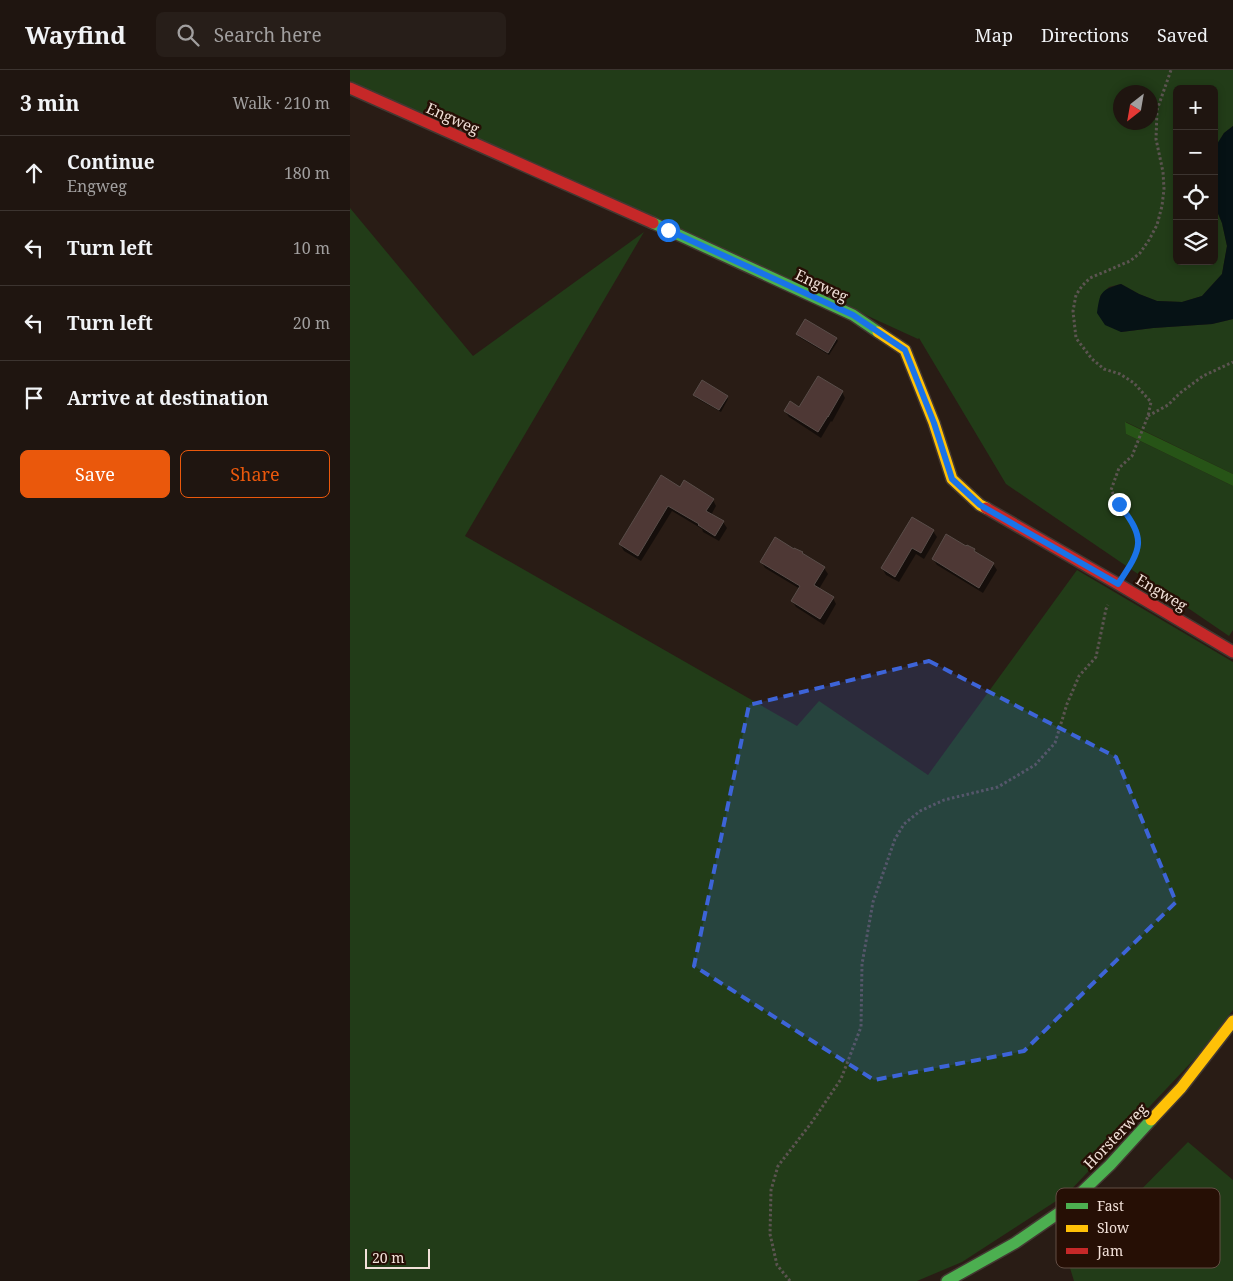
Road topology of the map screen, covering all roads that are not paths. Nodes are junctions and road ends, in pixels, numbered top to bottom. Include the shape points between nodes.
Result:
1 (350, 88) edge
2 (1233, 652) edge
3 (1233, 1021) edge
4 (1086, 1188) edge
5 (1056, 1215) edge
6 (947, 1281) edge

1 - 2 street, Engweg via 853,315 905,350 952,479 980,505
3 - 4 street, Horsterweg via 1181,1088
5 - 6 street, Horsterweg via 1015,1243

